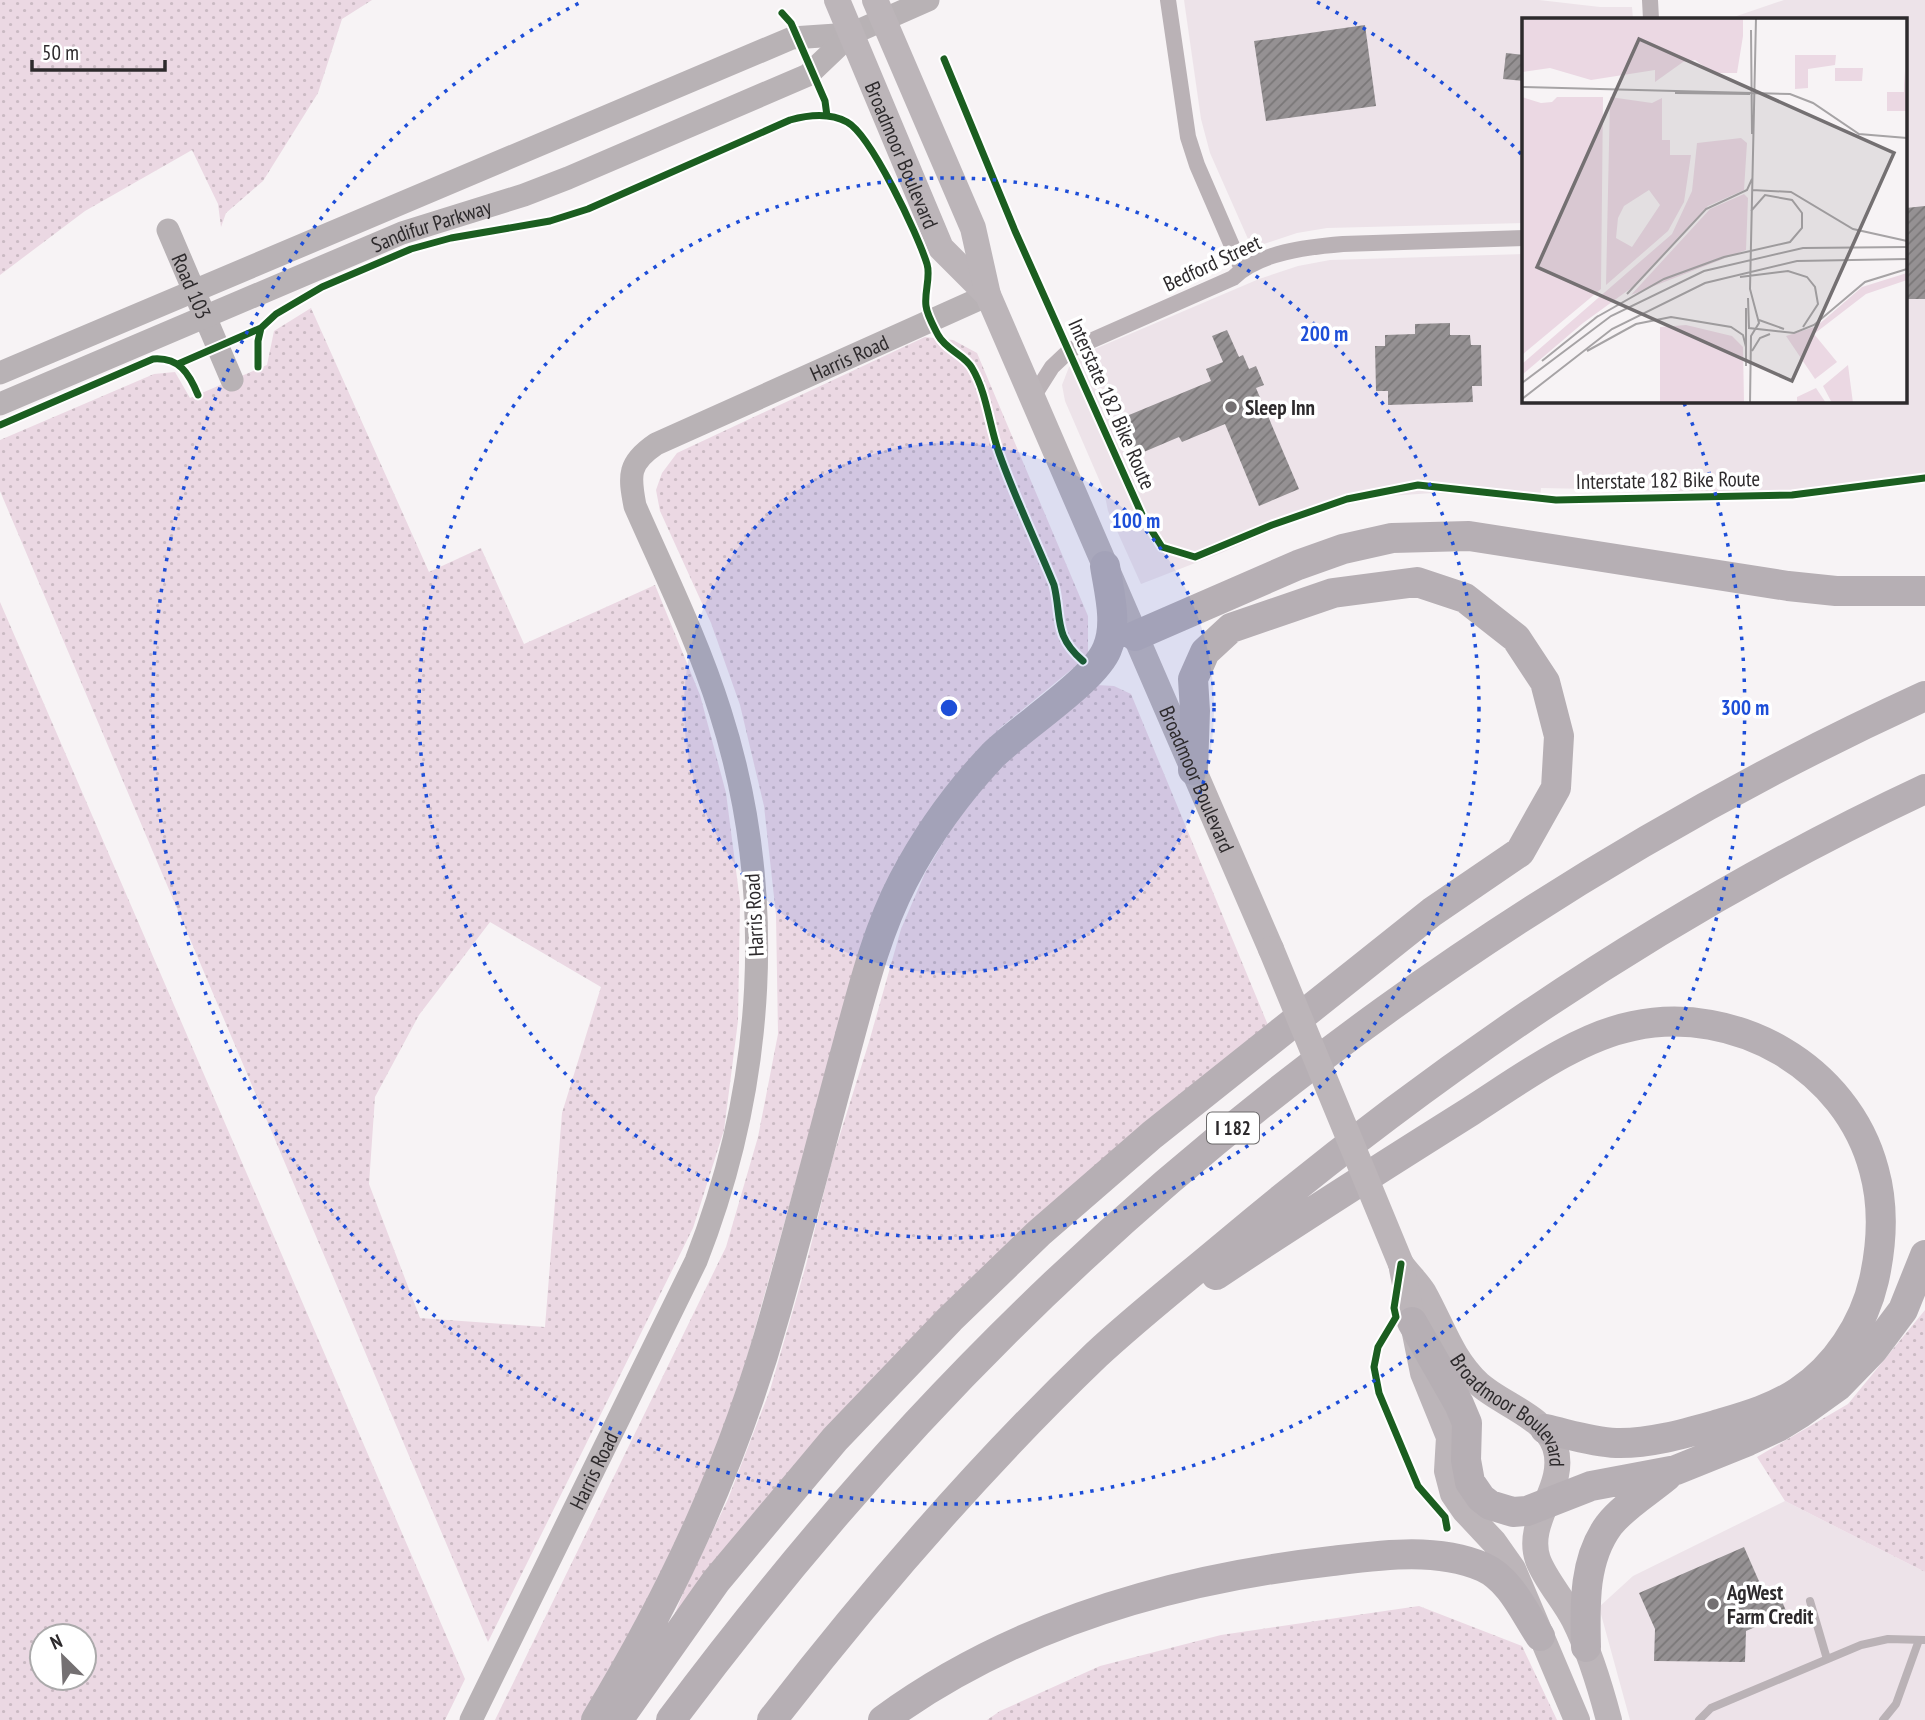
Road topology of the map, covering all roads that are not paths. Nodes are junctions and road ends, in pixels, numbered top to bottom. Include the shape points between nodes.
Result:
1 (837, 0) edge
2 (928, 0) edge
3 (1168, 0) edge
4 (1650, 0) edge
5 (880, 10) edge
6 (1651, 18) edge
7 (851, 34) junction
8 (168, 230) dead end
9 (1522, 238) edge
10 (1242, 269) junction
11 (193, 290) junction
12 (988, 295) junction
13 (205, 317) junction
14 (0, 373) edge
15 (232, 380) dead end
16 (1033, 397) junction
17 (0, 404) edge
18 (1105, 566) junction
19 (1925, 591) edge
20 (1135, 636) junction
21 (1925, 696) edge
22 (1193, 770) junction
23 (1925, 789) edge
24 (1925, 1255) edge
25 (1401, 1264) junction
26 (1412, 1322) junction
27 (1099, 1352) junction
28 (1545, 1429) junction
29 (1676, 1470) junction
30 (1545, 1504) junction
31 (1810, 1601) dead end
32 (1540, 1636) junction
33 (1922, 1640) edge
34 (1586, 1647) junction
35 (1828, 1658) junction
36 (471, 1720) edge
37 (596, 1720) edge
38 (618, 1720) edge
39 (671, 1720) edge
40 (772, 1720) edge
41 (883, 1720) edge
42 (1577, 1720) edge
43 (1609, 1720) edge
44 (1699, 1720) edge
45 (1883, 1720) edge

1 - 7 main road, Broadmoor Boulevard
2 - 5 main road, Sandifur Parkway
3 - 10 street via 1188,137
4 - 6 street
5 - 7 main road, Sandifur Parkway
5 - 12 main road, Broadmoor Boulevard via 973,228
7 - 11 main road, Sandifur Parkway via 792,38
7 - 12 main road, Broadmoor Boulevard via 941,248
7 - 13 main road, Sandifur Parkway via 808,75 568,178 402,233
8 - 11 main road, Road 103
9 - 10 street, Bedford Street via 1320,246
10 - 16 street, Bedford Street via 1233,278 1070,350 1052,367
11 - 13 main road, Road 103
11 - 14 main road, Sandifur Parkway
12 - 16 main road, Broadmoor Boulevard
12 - 36 main road, Harris Road via 656,444 632,469 635,506 705,665 744,802 756,910 750,1064 729,1165 696,1261
13 - 15 main road, Road 103
13 - 17 main road, Sandifur Parkway
16 - 18 main road, Broadmoor Boulevard
18 - 20 main road, Broadmoor Boulevard
18 - 37 highway via 1112,618 1107,650 1087,676 995,754 960,792 901,885 866,976 775,1314 722,1475 686,1557
19 - 20 highway via 1788,586 1469,536 1392,538 1298,565
20 - 22 main road, Broadmoor Boulevard
21 - 39 highway, I 182 via 1799,757 1620,856 1448,967 1278,1090 1139,1207 919,1420 784,1574
22 - 25 main road, Broadmoor Boulevard, bridge
22 - 38 highway via 1193,679 1205,652 1231,628 1333,593 1417,582 1465,598 1516,638 1545,682 1559,736 1556,788 1520,852 1432,912 1152,1135 960,1309 835,1439 716,1580
23 - 27 highway via 1709,902 1536,1009 1415,1094 1289,1192
24 - 29 highway via 1903,1310 1873,1350 1838,1385 1778,1427
25 - 26 main road, Broadmoor Boulevard
25 - 28 main road, Broadmoor Boulevard via 1423,1292 1445,1339 1471,1376 1502,1403
26 - 30 highway via 1467,1423 1467,1472 1475,1490 1501,1510 1527,1511
26 - 32 main road, Broadmoor Boulevard via 1429,1391 1449,1437 1447,1471 1454,1494 1513,1569
27 - 28 highway via 1508,1087 1591,1040 1631,1026 1698,1022 1748,1034 1789,1055 1838,1100 1874,1168 1881,1227 1878,1261 1859,1323 1822,1371 1800,1391 1739,1418 1651,1440 1618,1443
27 - 40 highway via 957,1498
28 - 30 main road, Broadmoor Boulevard via 1558,1465
29 - 30 highway via 1591,1486
29 - 34 highway via 1609,1524 1599,1542 1586,1590
30 - 34 main road, Broadmoor Boulevard via 1536,1542 1538,1560
31 - 35 lane
32 - 41 highway via 1505,1583 1486,1568 1460,1559 1391,1554 1301,1564 1214,1578 1117,1604 1050,1629 980,1660
32 - 42 main road, Broadmoor Boulevard
33 - 35 lane via 1874,1641
33 - 45 lane via 1896,1704
34 - 43 main road, Broadmoor Boulevard
35 - 44 lane via 1711,1708

